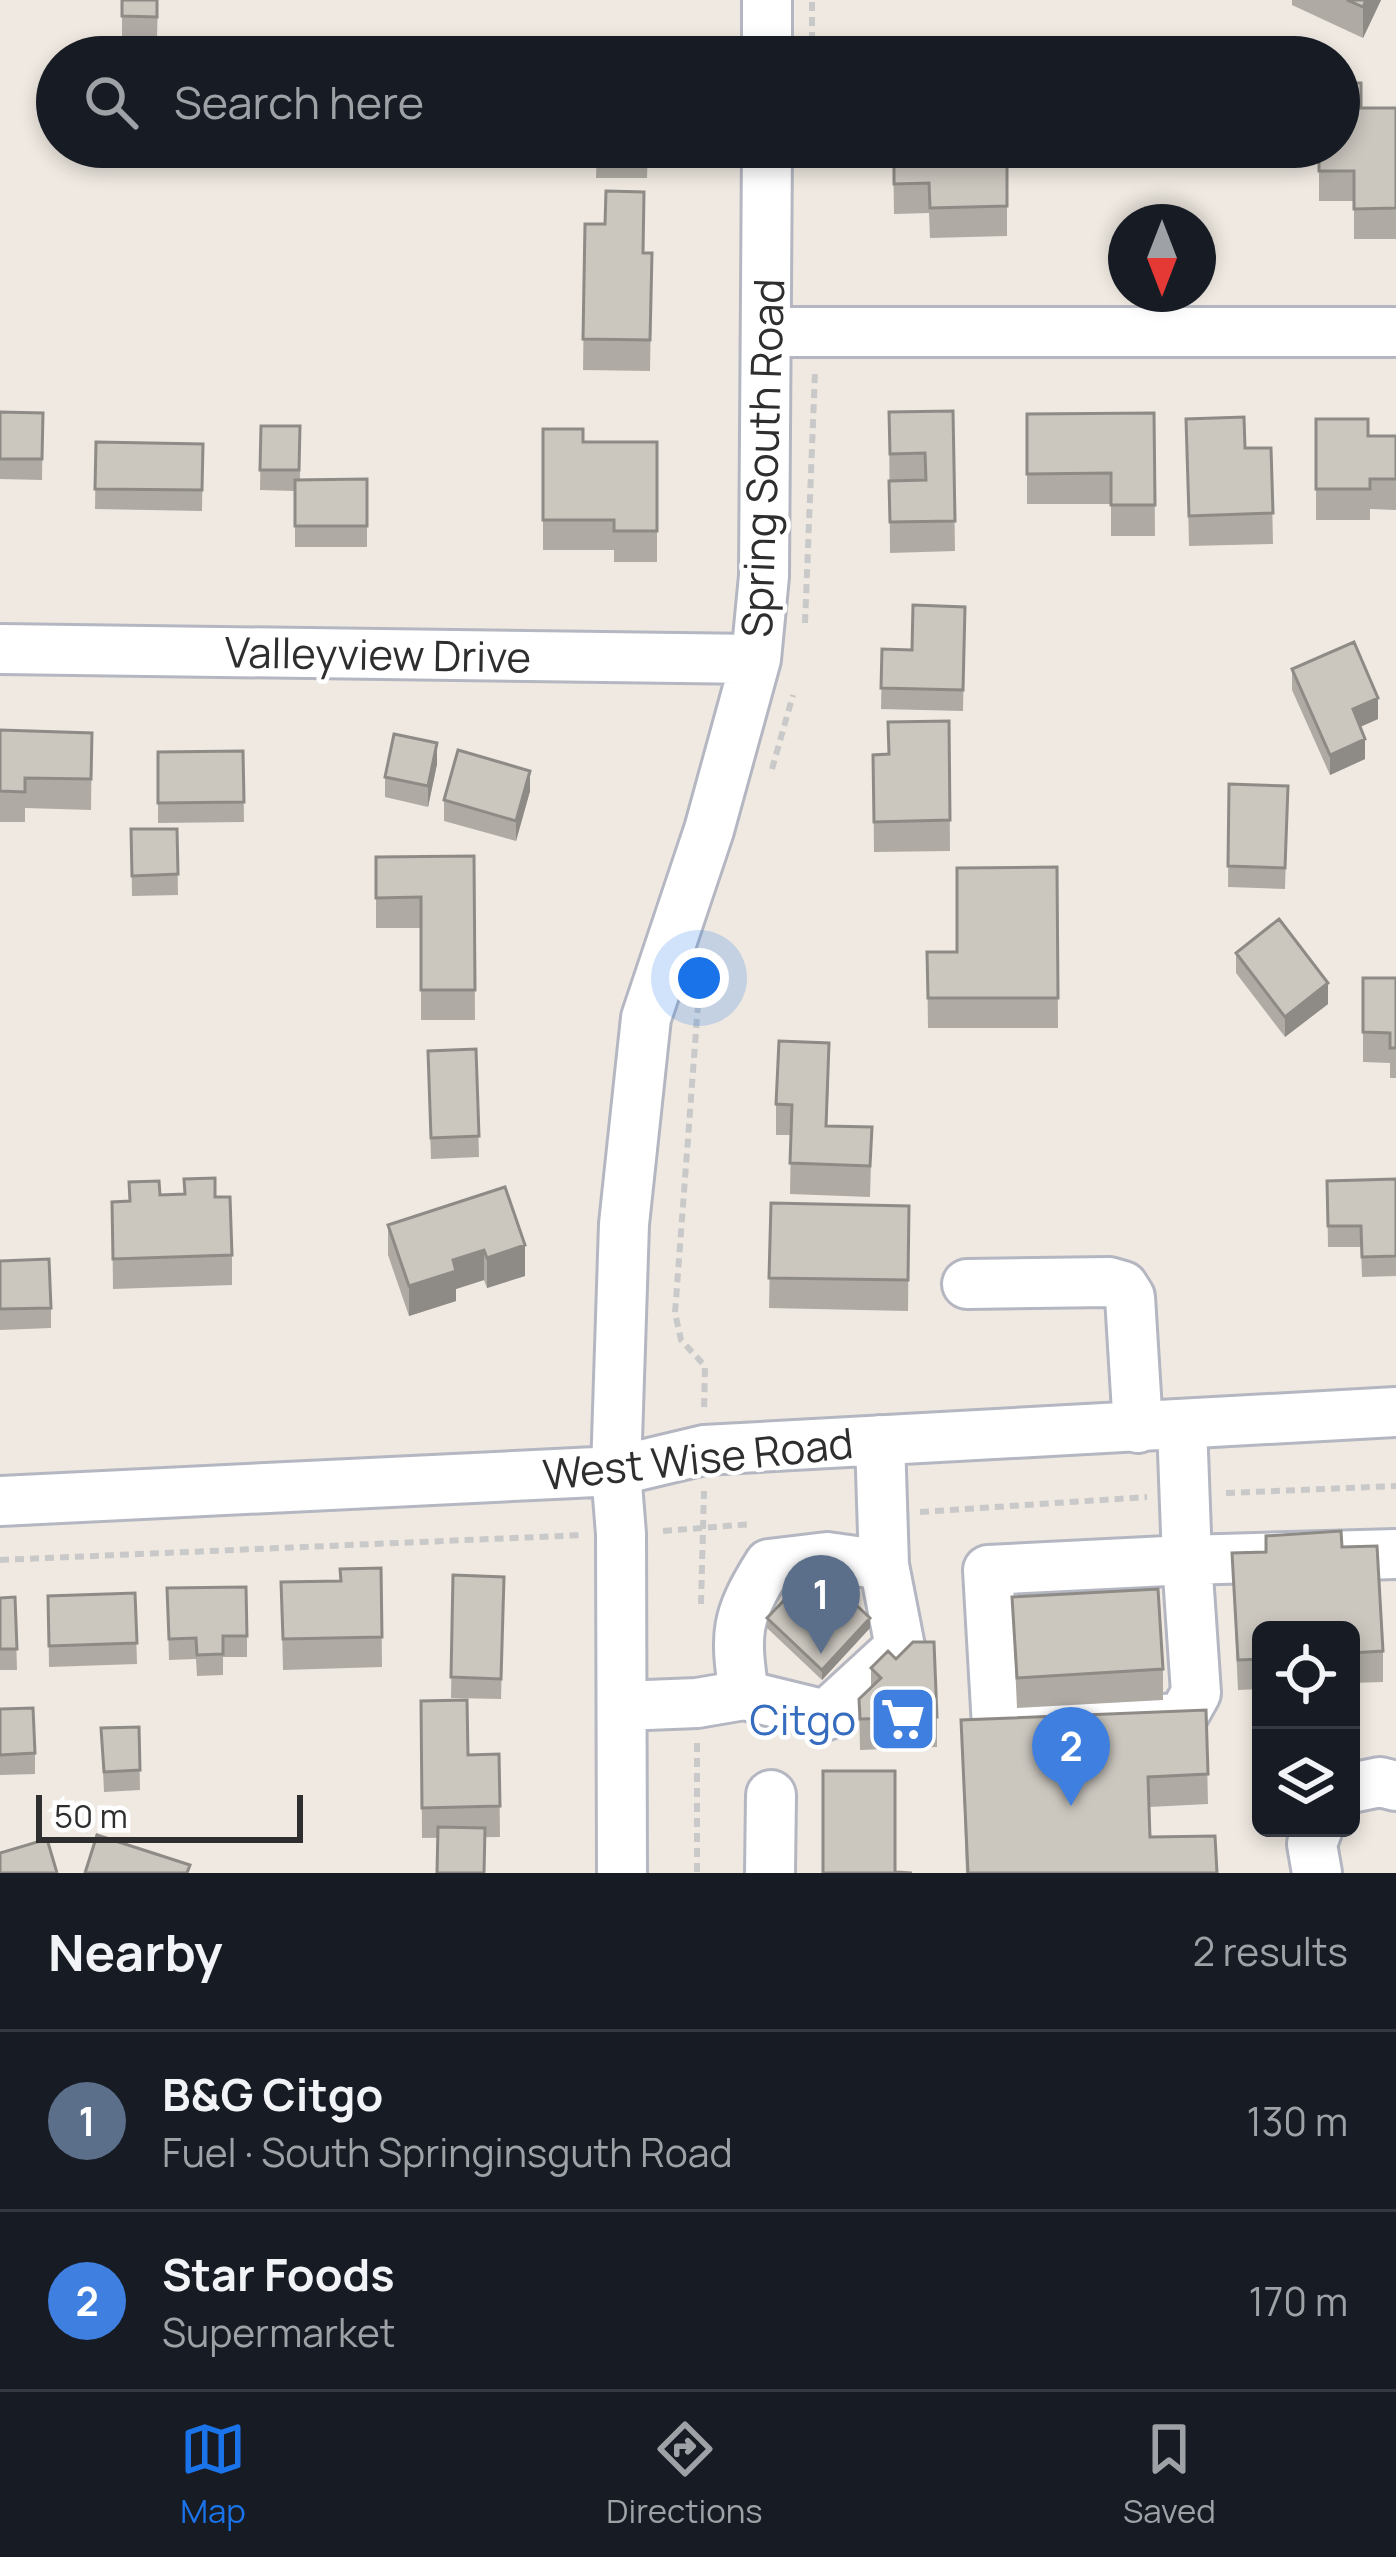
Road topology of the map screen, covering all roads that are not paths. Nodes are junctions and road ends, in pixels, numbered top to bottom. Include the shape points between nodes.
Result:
1 (766, 0) edge
2 (767, 36) edge
3 (767, 168) edge
4 (767, 332) junction
5 (1396, 332) edge
6 (0, 650) edge
7 (756, 659) junction
8 (967, 1284) dead end
9 (1396, 1412) edge
10 (1160, 1426) junction
11 (880, 1440) junction
12 (616, 1471) junction
13 (0, 1501) edge
14 (1396, 1554) edge
15 (1187, 1560) junction
16 (884, 1565) junction
17 (745, 1694) junction
18 (622, 1706) junction
19 (1360, 1786) edge
20 (1396, 1786) edge
21 (772, 1795) dead end
22 (1315, 1837) edge
23 (622, 1873) edge
24 (770, 1873) edge
25 (1317, 1873) edge

1 - 2 street
3 - 4 street, Spring South Road
4 - 5 street
4 - 7 street, Spring South Road
6 - 7 street, Valleyview Drive
7 - 12 street, Spring South Road via 646,1018 624,1224
8 - 10 street via 1123,1286
9 - 10 street, West Wise Road
10 - 11 street, West Wise Road
10 - 15 street via 1186,1495
11 - 12 street, West Wise Road via 704,1450
11 - 16 street
12 - 13 street, West Wise Road
12 - 18 street, Spring South Road
14 - 15 street
15 - 15 street via 988,1570 997,1727 1182,1718 1196,1693
16 - 17 street via 827,1557 769,1564 747,1599 736,1640
16 - 17 street via 900,1646 826,1715
17 - 18 street
18 - 23 street, Spring South Road
19 - 20 street
21 - 24 street
22 - 25 street

